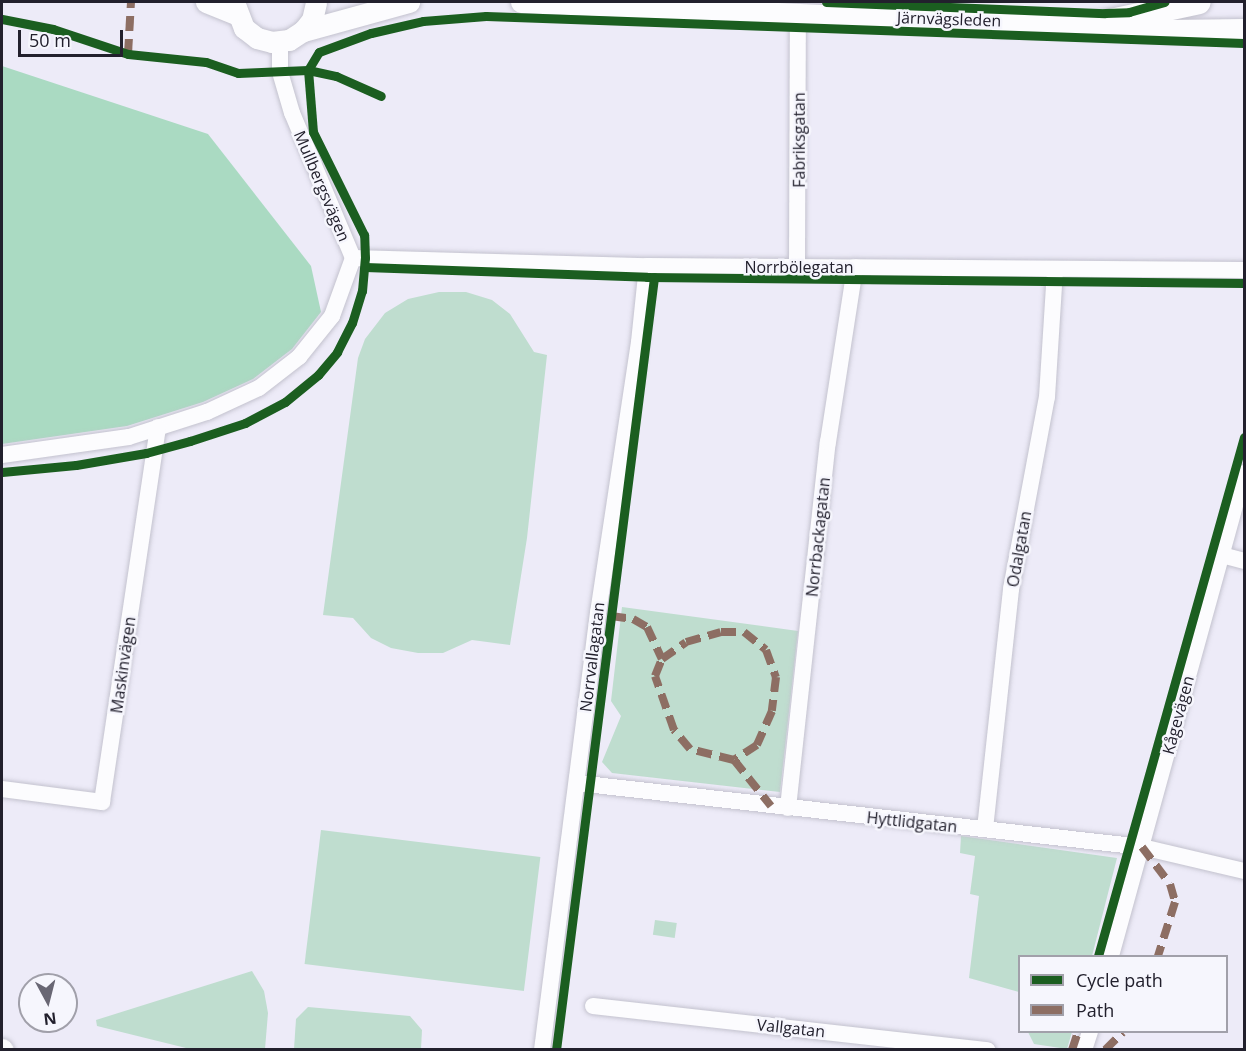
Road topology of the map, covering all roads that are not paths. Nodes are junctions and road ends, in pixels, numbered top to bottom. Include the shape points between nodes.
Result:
1 (206, 2) edge
2 (316, 2) edge
3 (409, 2) edge
4 (521, 2) edge
5 (1199, 2) edge
6 (235, 8) edge
7 (798, 13) junction
8 (1245, 16) edge
9 (1092, 25) junction
10 (1126, 27) junction
11 (1245, 29) edge
12 (303, 31) junction
13 (280, 41) junction
14 (353, 258) junction
15 (647, 266) junction
16 (797, 267) junction
17 (855, 267) junction
18 (1055, 269) junction
19 (1245, 270) edge
20 (158, 428) junction
21 (2, 455) edge
22 (1245, 473) edge
23 (1222, 555) junction
24 (1245, 561) edge
25 (577, 783) junction
26 (2, 789) edge
27 (788, 808) junction
28 (985, 830) junction
29 (1142, 847) junction
30 (1245, 871) edge
31 (1112, 955) edge
32 (593, 1006) dead end
33 (1090, 1033) edge
34 (542, 1050) edge
35 (988, 1050) edge
36 (1084, 1050) edge

1 - 6 main road
2 - 12 main road via 312,20
3 - 12 main road
4 - 7 main road, Järnvägsleden
5 - 9 highway
6 - 13 main road via 250,33 264,40
7 - 9 main road, Järnvägsleden
7 - 16 street, Fabriksgatan
8 - 10 main road, Järnvägsleden
9 - 10 main road, Järnvägsleden
10 - 11 main road, Järnvägsleden
12 - 13 main road
13 - 14 street, Mullbergsvägen via 280,72 292,113
14 - 15 street, Norrbölegatan
14 - 20 street, Mullbergsvägen via 332,316 299,357 259,388 207,412
15 - 16 street, Norrbölegatan
15 - 25 street, Norrvallagatan
16 - 17 street, Norrbölegatan
17 - 18 street, Norrbölegatan
17 - 27 street, Norrbackagatan via 828,442
18 - 19 street, Norrbölegatan
18 - 28 street, Odalgatan via 1047,397 1011,589
20 - 21 street, Mullbergsvägen via 129,437
20 - 26 street, Maskinvägen via 102,802
22 - 23 street, Kågevägen
23 - 24 street
23 - 29 street, Kågevägen
25 - 27 street, Hyttlidgatan
25 - 34 street, Norrvallagatan
27 - 28 street, Hyttlidgatan
28 - 29 street, Hyttlidgatan
29 - 30 street, Hyttlidgatan
29 - 31 street, Kågevägen
32 - 35 street, Vallgatan
33 - 36 street

